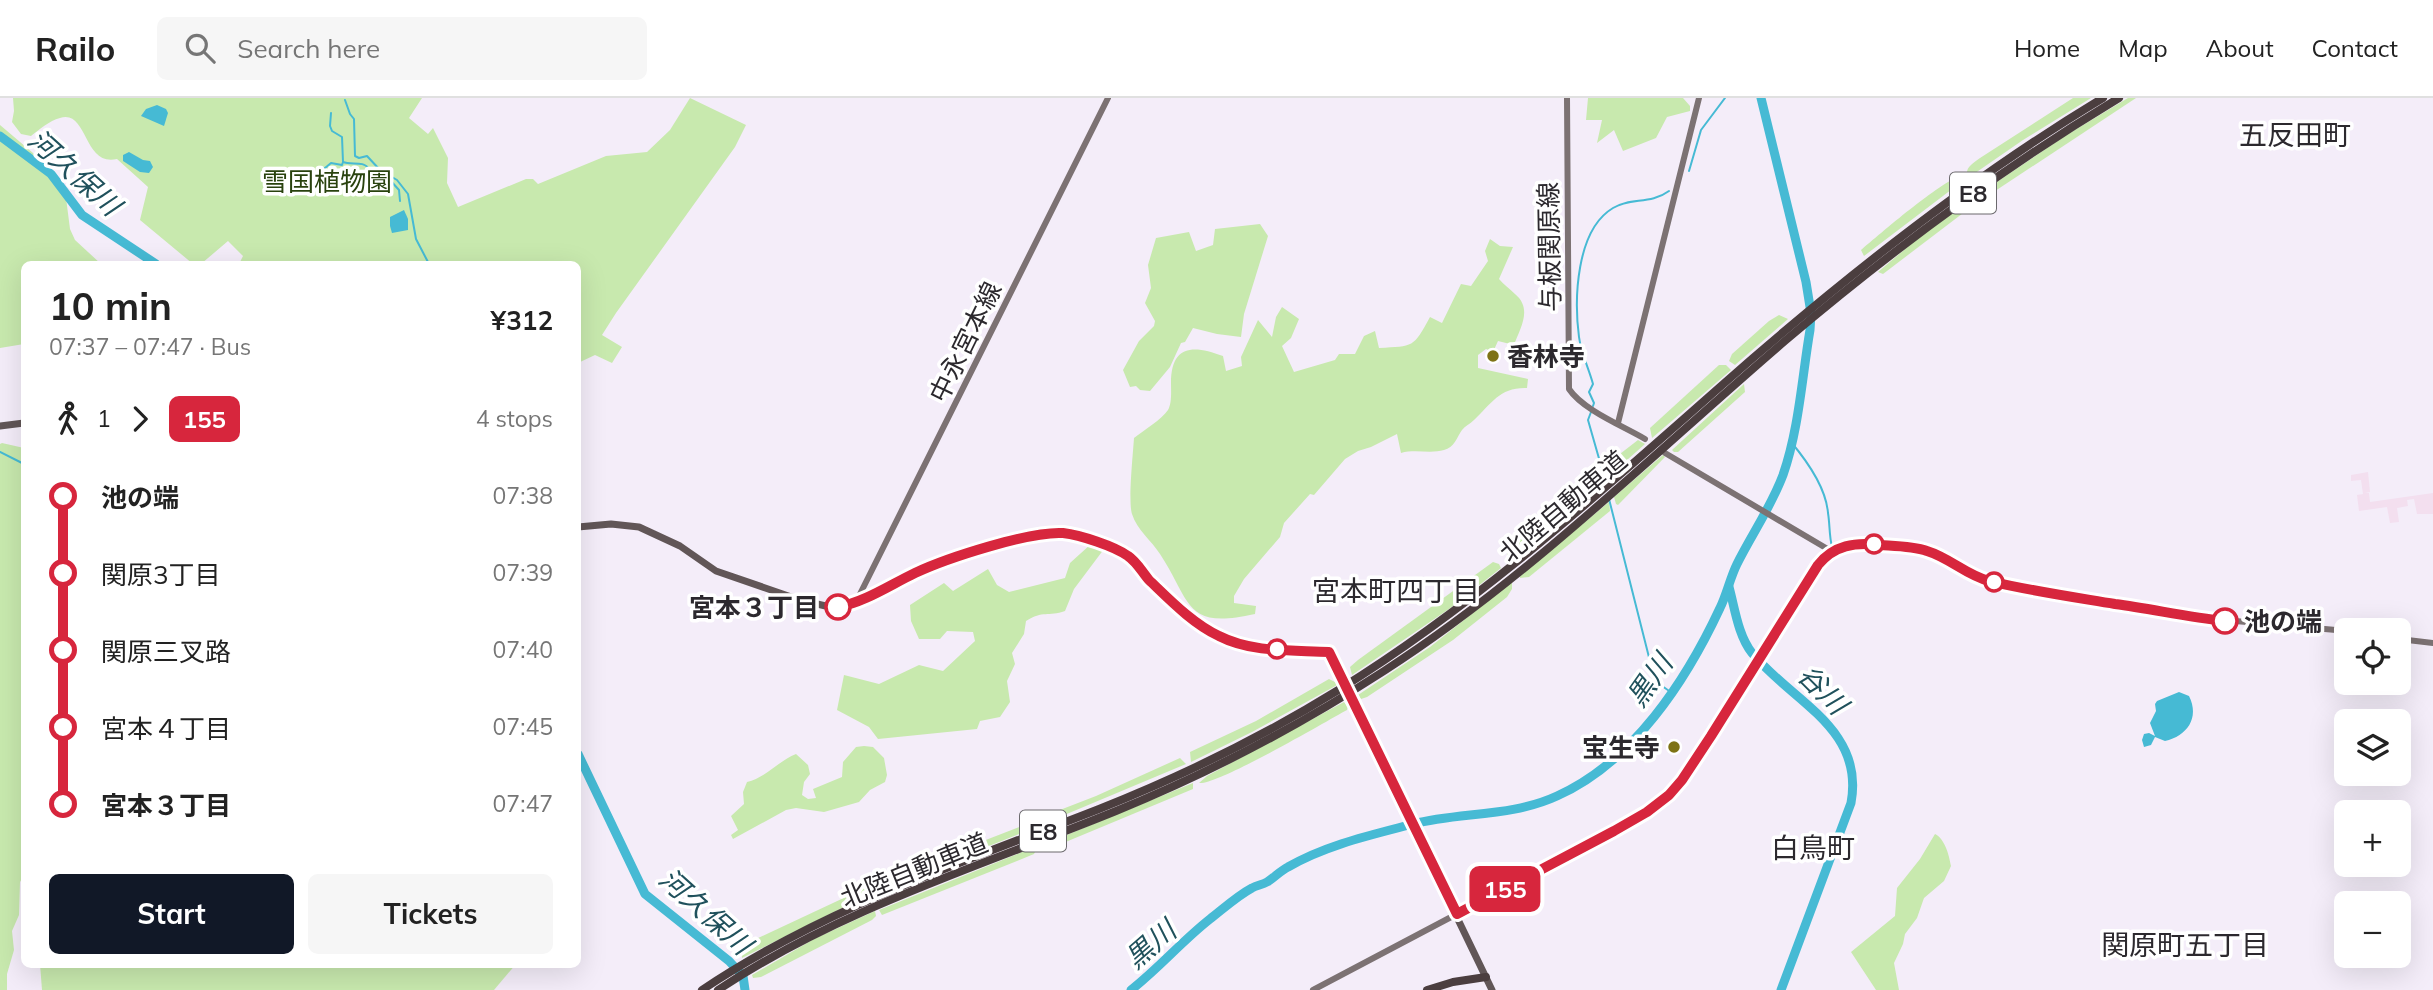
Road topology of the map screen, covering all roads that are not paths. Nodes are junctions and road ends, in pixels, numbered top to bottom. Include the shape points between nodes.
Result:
1 (1108, 98) edge
2 (1567, 98) edge
3 (1699, 98) edge
4 (2103, 98) edge
5 (2119, 98) edge
6 (1833, 296) junction
7 (21, 423) edge
8 (1618, 423) junction
9 (0, 426) edge
10 (1669, 438) junction
11 (1645, 439) dead end
12 (1665, 453) dead end
13 (581, 527) edge
14 (1831, 551) junction
15 (1519, 565) junction
16 (856, 602) junction
17 (2334, 630) edge
18 (2411, 640) edge
19 (2433, 643) edge
20 (1457, 914) junction
21 (746, 967) junction
22 (1487, 979) junction
23 (704, 989) edge
24 (718, 990) edge
25 (1313, 990) edge
26 (1427, 990) edge
27 (1491, 990) edge

1 - 16 main road, 中永宮本線
2 - 8 main road, 与板関原線 via 1569,389
3 - 8 main road
4 - 6 highway, 北陸自動車道 / E8 via 1960,192
5 - 6 highway, 北陸自動車道 / E8 via 1980,188
6 - 10 highway, 北陸自動車道 / E8
6 - 10 highway, 北陸自動車道 / E8 via 1789,327
7 - 9 main road
8 - 11 main road, 与板関原線
10 - 15 highway, 北陸自動車道 / E8
10 - 15 highway, 北陸自動車道 / E8 via 1594,509
12 - 14 main road
13 - 16 main road via 611,523 639,527 680,546 716,571 753,584 820,605
14 - 17 main road via 1865,544 1917,549 1976,577 2079,600 2180,616
14 - 20 main road via 1669,795 1614,831
15 - 21 highway, 北陸自動車道 / E8 via 1414,652 1255,746 1179,784 869,909
16 - 20 main road via 925,569 1021,538 1065,533 1129,556 1175,604 1217,635 1251,646 1329,652
18 - 19 main road
20 - 22 main road
20 - 25 main road
21 - 23 highway, 北陸自動車道 / E8
21 - 24 highway, 北陸自動車道 / E8
22 - 26 highway
22 - 27 main road

